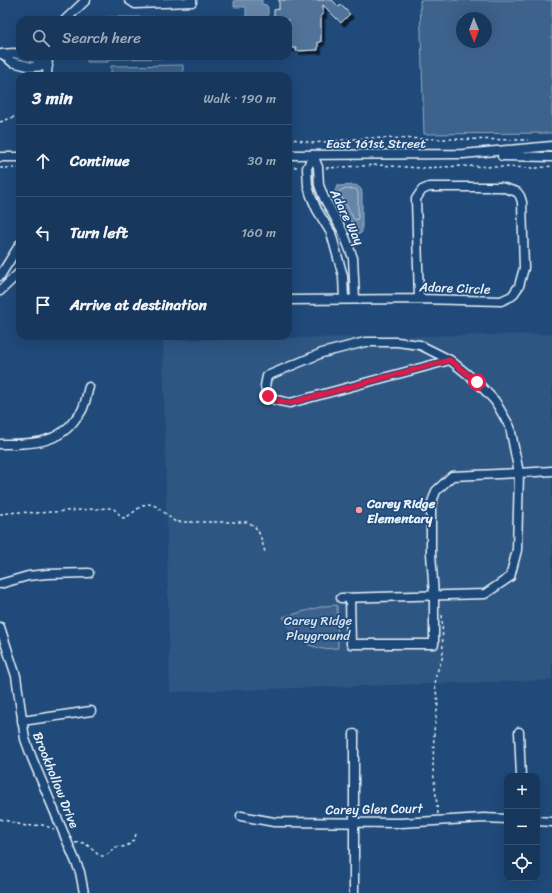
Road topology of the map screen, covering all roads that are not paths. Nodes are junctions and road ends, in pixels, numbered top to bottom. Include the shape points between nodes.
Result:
1 (86, 0) edge
2 (129, 0) edge
3 (192, 0) edge
4 (69, 16) edge
5 (2, 54) edge
6 (16, 54) edge
7 (33, 60) edge
8 (48, 60) edge
9 (48, 66) junction
10 (31, 72) edge
11 (47, 72) edge
12 (552, 146) edge
13 (463, 154) junction
14 (292, 155) edge
15 (313, 155) junction
16 (0, 157) edge
17 (16, 157) edge
18 (552, 157) edge
19 (308, 186) junction
20 (319, 186) junction
21 (16, 250) edge
22 (0, 276) edge
23 (16, 276) edge
24 (0, 291) edge
25 (344, 299) junction
26 (355, 299) junction
27 (419, 299) junction
28 (292, 300) edge
29 (450, 360) junction
30 (90, 386) dead end
31 (0, 444) edge
32 (552, 471) edge
33 (520, 473) junction
34 (89, 573) dead end
35 (0, 584) edge
36 (434, 596) junction
37 (0, 627) edge
38 (91, 711) dead end
39 (22, 721) junction
40 (519, 732) dead end
41 (354, 734) dead end
42 (521, 773) edge
43 (241, 816) dead end
44 (504, 819) edge
45 (540, 821) edge
46 (353, 822) junction
47 (552, 822) edge
48 (84, 893) edge
49 (354, 893) edge

1 - 4 street
2 - 3 street via 135,4
5 - 6 street
5 - 7 street via 12,62
7 - 9 street
7 - 10 street
8 - 9 street
9 - 11 street
12 - 13 street, East 161st Street
13 - 15 street, East 161st Street
13 - 18 street, East 161st Street
14 - 15 street, East 161st Street
15 - 19 street, Adare Way via 307,168
15 - 20 street, Adare Way via 318,168
16 - 17 street
19 - 20 street
19 - 25 street, Adare Way via 324,224 331,233 343,276
20 - 26 street, Adare Way via 351,252
21 - 22 street
23 - 24 street
25 - 26 street, Adare Circle
25 - 28 street, Adare Circle
26 - 27 street, Adare Circle
27 - 27 street, Adare Circle via 501,301 512,296 520,286 524,268 522,202 517,192 501,187 429,187 422,190 416,199
29 - 29 street via 420,345 365,342 322,353 293,364 267,376 265,386 268,396 290,403
29 - 33 street via 495,401 510,427
30 - 31 street via 83,409 61,434 31,444
32 - 33 street
33 - 36 street via 517,550 510,577 485,594
33 - 36 street via 452,476 436,490 431,505
34 - 35 street via 28,576
36 - 36 street via 345,598 351,644 434,644
37 - 39 street, Brookhollow Drive via 16,676
38 - 39 street
39 - 48 street, Brookhollow Drive via 25,739 80,872
40 - 42 street
41 - 46 street
43 - 46 street, Carey Glen Court via 274,822
44 - 46 street, Carey Glen Court
45 - 47 street
46 - 49 street

